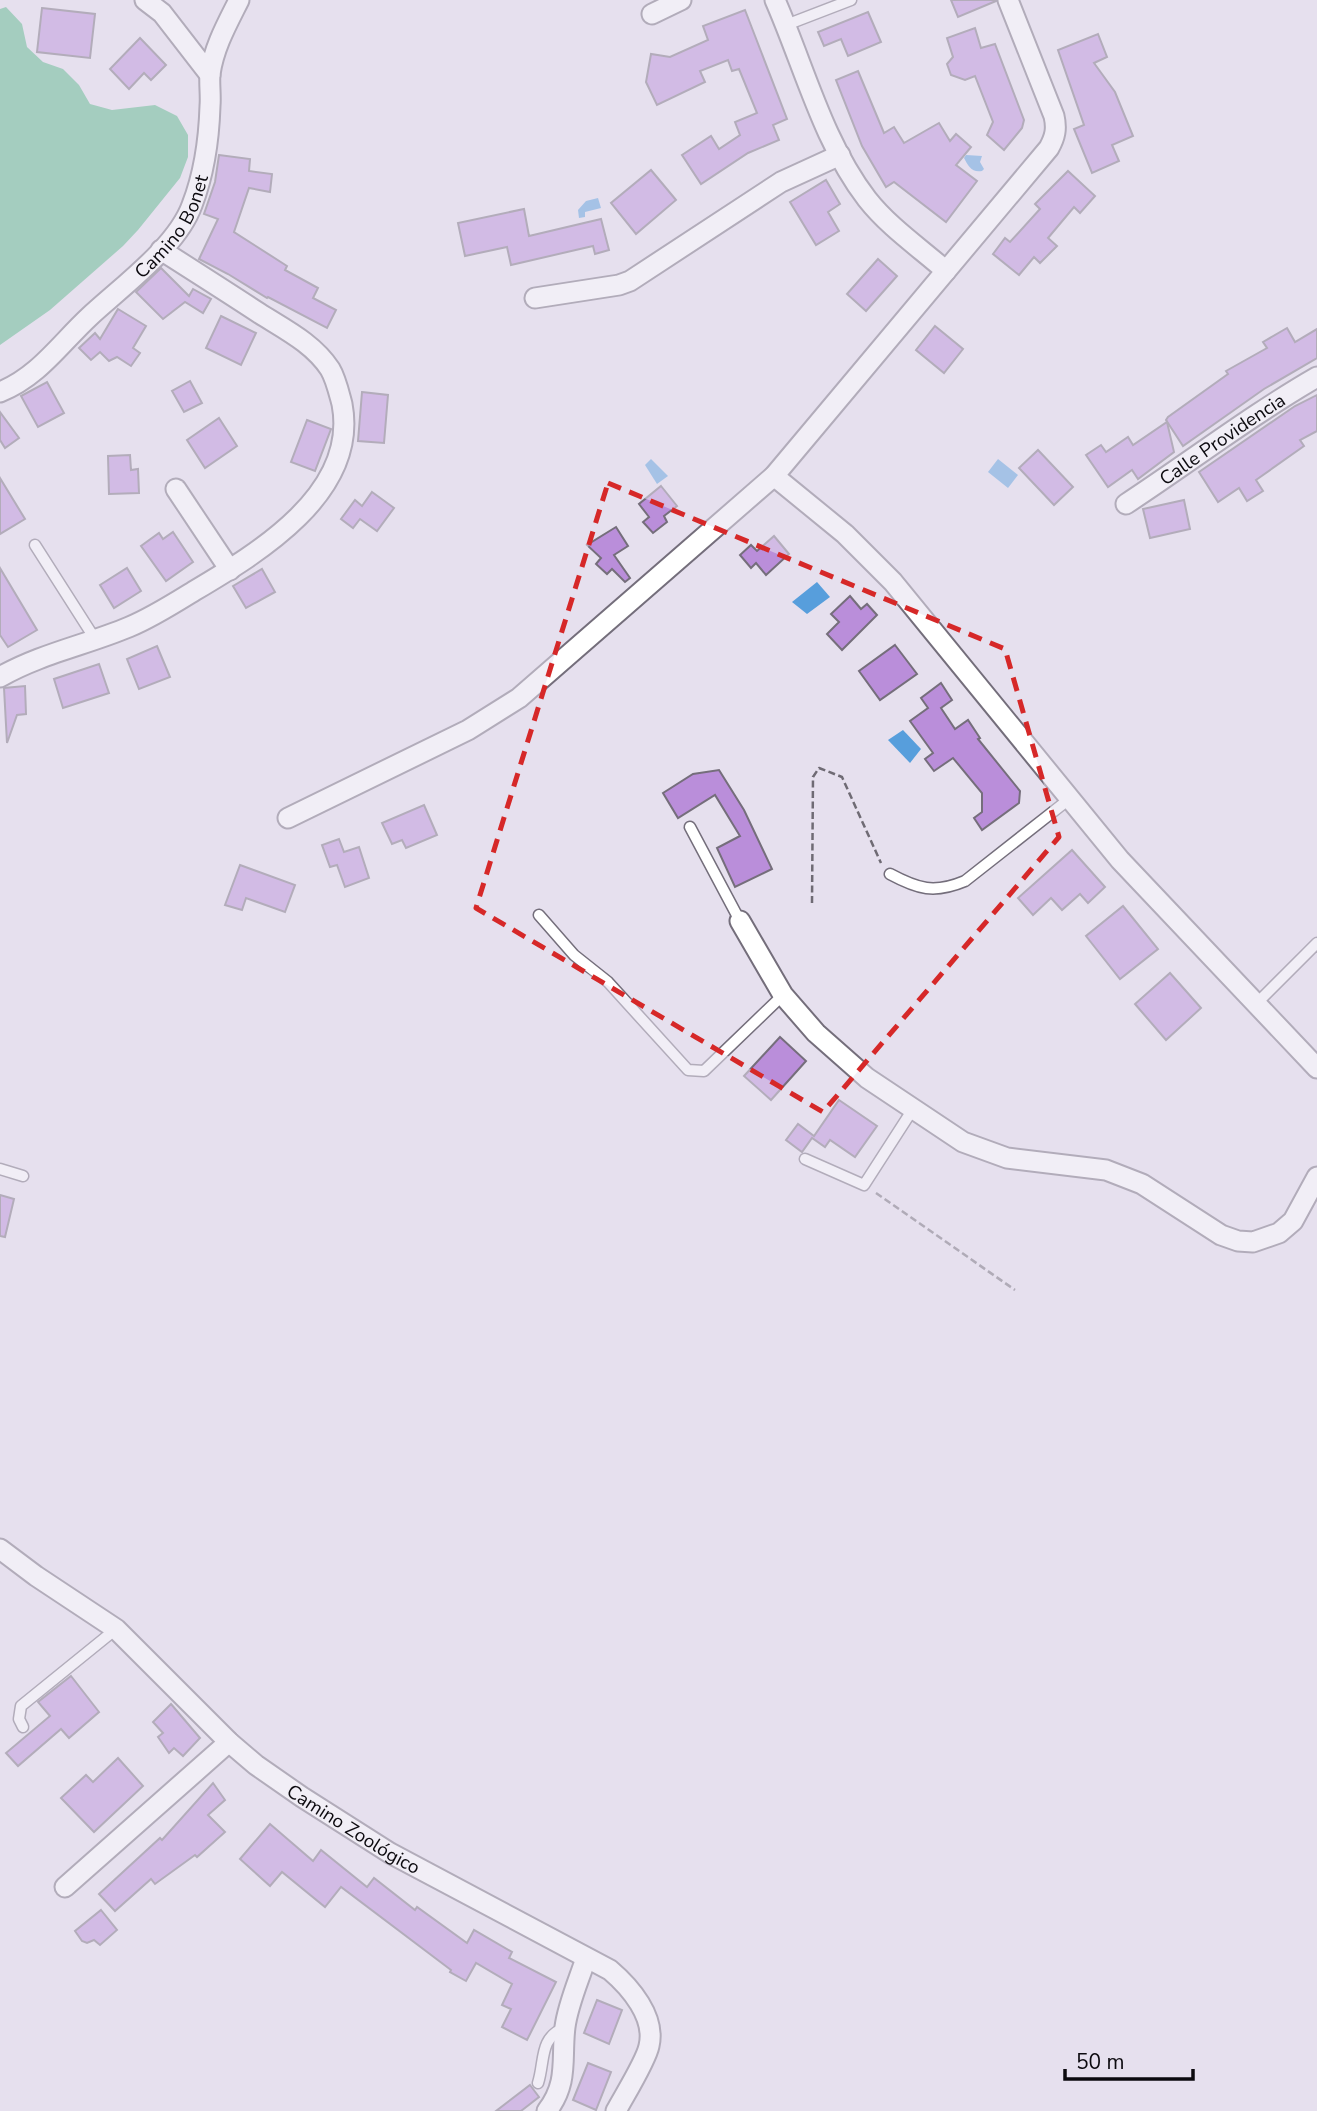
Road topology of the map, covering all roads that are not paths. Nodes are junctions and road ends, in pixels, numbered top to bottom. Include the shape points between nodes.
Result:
1 (145, 0) edge
2 (239, 0) edge
3 (681, 0) edge
4 (775, 0) edge
5 (851, 0) edge
6 (1008, 0) edge
7 (652, 14) dead end
8 (786, 25) junction
9 (210, 75) junction
10 (840, 155) junction
11 (161, 250) junction
12 (946, 271) junction
13 (535, 298) dead end
14 (1317, 377) edge
15 (0, 392) edge
16 (774, 476) junction
17 (176, 489) dead end
18 (1126, 504) dead end
19 (35, 545) dead end
20 (230, 569) junction
21 (95, 639) junction
22 (0, 677) edge
23 (1068, 800) junction
24 (288, 818) dead end
25 (690, 828) dead end
26 (890, 874) road end
27 (539, 915) dead end
28 (740, 921) joint
29 (1317, 943) edge
30 (783, 995) junction
31 (1257, 1003) junction
32 (1317, 1069) edge
33 (913, 1109) junction
34 (805, 1159) dead end
35 (0, 1170) edge
36 (23, 1176) dead end
37 (1317, 1177) edge
38 (0, 1549) edge
39 (116, 1629) junction
40 (23, 1727) dead end
41 (229, 1742) junction
42 (65, 1887) dead end
43 (586, 1958) junction
44 (565, 2027) junction
45 (538, 2083) dead end
46 (547, 2111) edge
47 (616, 2111) edge

1 - 9 street via 162,13
2 - 9 street, Camino Bonet via 218,42
3 - 7 street
4 - 8 street
5 - 8 lane
6 - 12 street via 1054,116 1055,138
8 - 10 street
9 - 11 street, Camino Bonet via 207,139 192,207
10 - 12 street via 882,216
10 - 13 street via 781,182 630,281
11 - 15 street, Camino Bonet via 40,368
11 - 20 street via 310,346 330,369 340,394 342,443 325,484 291,524
12 - 16 street
14 - 18 street, Calle Providencia
16 - 23 street via 845,534 893,582
16 - 24 street via 519,698 468,730
17 - 20 street
19 - 21 lane
20 - 21 street via 130,627
21 - 22 street
23 - 26 lane via 965,881 951,887 929,890
23 - 31 street
25 - 28 lane
27 - 30 lane via 688,1070 704,1071
28 - 30 street
29 - 31 lane
30 - 33 street via 816,1033 867,1078
31 - 32 street
33 - 34 lane via 864,1185
33 - 37 street via 963,1142 1007,1158 1080,1165 1142,1184 1221,1236 1238,1241 1253,1242 1279,1233 1293,1221
35 - 36 lane
38 - 39 street, Camino Zoológico
39 - 40 lane via 21,1706
39 - 41 street, Camino Zoológico
41 - 42 street
41 - 43 street, Camino Zoológico via 302,1797 390,1853
43 - 44 street
43 - 47 street, Camino Zoológico via 623,1981 646,2016 649,2046
44 - 45 lane via 547,2039
44 - 46 street via 562,2076

